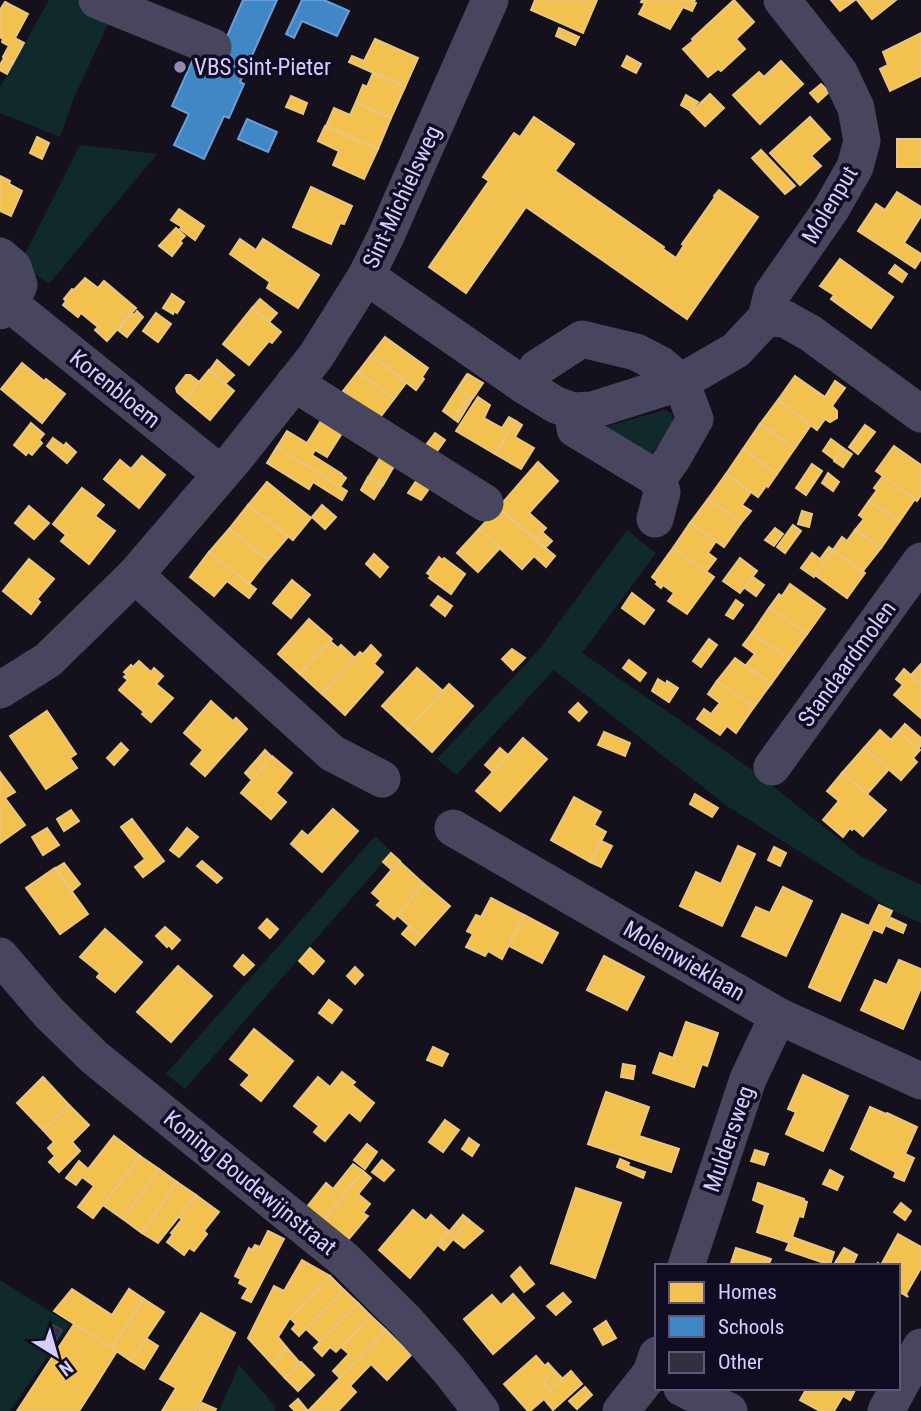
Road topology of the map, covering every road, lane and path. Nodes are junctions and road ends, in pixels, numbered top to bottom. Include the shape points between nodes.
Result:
1 (97, 0) edge
2 (490, 0) edge
3 (782, 0) edge
4 (213, 47) dead end
5 (0, 256) edge
6 (366, 276) junction
7 (5, 307) edge
8 (766, 318) junction
9 (681, 382) junction
10 (295, 383) junction
11 (525, 386) junction
12 (573, 411) junction
13 (921, 414) edge
14 (221, 474) junction
15 (658, 479) junction
16 (485, 503) dead end
17 (655, 519) dead end
18 (921, 561) edge
19 (135, 575) junction
20 (0, 690) edge
21 (772, 767) dead end
22 (382, 779) dead end
23 (453, 828) dead end
24 (3, 965) edge
25 (778, 1016) junction
26 (921, 1081) edge
27 (687, 1264) edge
28 (921, 1347) edge
29 (655, 1379) edge
30 (900, 1385) edge
31 (692, 1390) edge
32 (897, 1390) edge
33 (481, 1411) edge
34 (621, 1411) edge
35 (729, 1411) edge
36 (886, 1411) edge

1 - 4 street
2 - 6 street, Sint-Michielsweg
3 - 8 street, Molenput via 839,72 856,108 862,141 855,167 772,294
5 - 7 street, Korenbloem via 13,267 19,285
6 - 10 street, Sint-Michielsweg
6 - 11 street
7 - 14 street, Korenbloem
8 - 9 street, Molenput via 736,350
8 - 13 street via 785,318 810,333
9 - 11 street via 636,352 582,338 537,368
9 - 12 street, Molenput via 593,410
9 - 15 street via 695,419
10 - 14 street, Sint-Michielsweg
10 - 16 street
11 - 12 street
12 - 15 street via 575,429
14 - 19 street, Sint-Michielsweg
15 - 17 street via 662,492
18 - 21 street, Standaardmolen
19 - 20 street, Sint-Michielsweg via 48,660
19 - 22 street via 332,753
23 - 25 street, Molenwieklaan
24 - 33 street, Koning Boudewijnstraat via 94,1057 345,1260 406,1321
25 - 26 street, Molenwieklaan
25 - 27 street, Muldersweg via 748,1079
28 - 30 street
29 - 34 street
31 - 35 street
32 - 36 street

